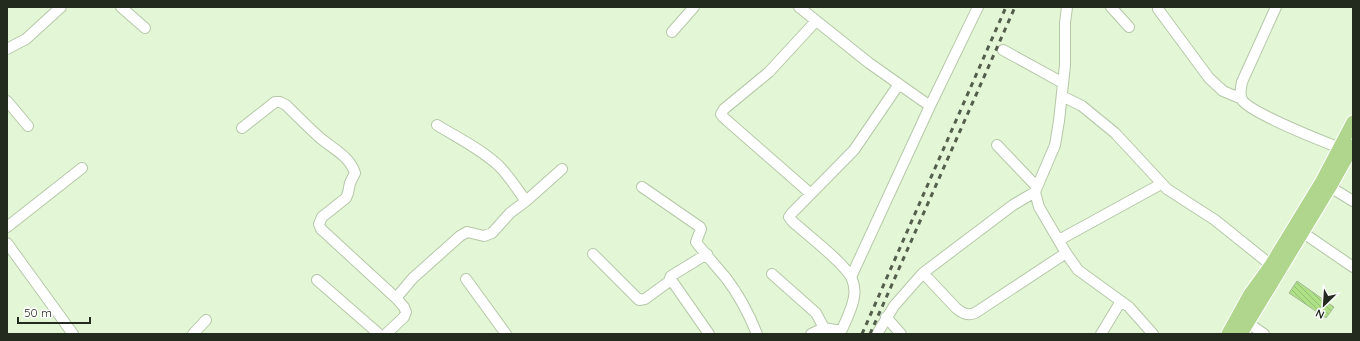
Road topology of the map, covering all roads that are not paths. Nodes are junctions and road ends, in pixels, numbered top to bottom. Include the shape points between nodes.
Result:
1 (60, 7) edge
2 (121, 7) edge
3 (694, 7) edge
4 (799, 7) edge
5 (978, 7) edge
6 (1067, 7) edge
7 (1111, 7) edge
8 (1276, 7) edge
9 (1158, 9) dead end
10 (816, 21) junction
11 (1129, 27) dead end
12 (145, 28) dead end
13 (672, 32) dead end
14 (7, 49) edge
15 (1003, 50) dead end
16 (1063, 83) junction
17 (899, 84) junction
18 (1062, 96) junction
19 (1242, 99) junction
20 (7, 101) edge
21 (930, 106) junction
22 (1353, 122) edge
23 (437, 125) dead end
24 (28, 126) dead end
25 (242, 128) dead end
26 (998, 145) dead end
27 (1348, 152) edge
28 (82, 168) dead end
29 (562, 169) dead end
30 (1161, 184) junction
31 (642, 187) dead end
32 (1330, 187) junction
33 (1036, 190) junction
34 (811, 194) junction
35 (526, 201) junction
36 (1353, 201) edge
37 (7, 227) edge
38 (1302, 232) junction
39 (1060, 240) junction
40 (7, 243) edge
41 (1066, 253) junction
42 (593, 254) dead end
43 (707, 254) junction
44 (1271, 265) junction
45 (1353, 266) edge
46 (923, 273) junction
47 (772, 274) dead end
48 (851, 277) junction
49 (466, 279) dead end
50 (317, 280) dead end
51 (671, 280) junction
52 (396, 298) junction
53 (1121, 302) junction
54 (886, 317) junction
55 (206, 320) dead end
56 (824, 328) junction
57 (1244, 328) edge
58 (840, 333) edge
59 (73, 334) edge
60 (193, 334) edge
61 (379, 334) edge
62 (386, 334) edge
63 (506, 334) edge
64 (709, 334) edge
65 (757, 334) edge
66 (811, 334) edge
67 (877, 334) edge
68 (901, 334) edge
69 (1101, 334) edge
70 (1153, 334) edge
71 (1228, 334) edge
72 (1264, 334) edge

1 - 14 street via 26,39
2 - 12 street
3 - 13 street
4 - 10 street
5 - 21 street
6 - 16 street
7 - 11 street
8 - 19 street via 1242,82
9 - 19 street via 1210,78 1223,91
10 - 17 street
10 - 34 street via 769,72 721,113 723,118
15 - 16 street
16 - 18 street
17 - 21 street
17 - 34 street via 854,150
18 - 30 street via 1082,106 1115,133
18 - 33 street via 1055,145
19 - 27 street via 1253,109
20 - 24 street
21 - 48 street
22 - 27 main road
23 - 35 street via 483,152 500,167
25 - 52 street via 274,102 280,102 343,154 355,174 346,198 322,217 318,224
26 - 33 street
27 - 32 main road
27 - 44 main road
28 - 37 street
29 - 35 street
30 - 39 street
30 - 44 street via 1215,220
31 - 43 street via 700,227 696,241
32 - 36 street
32 - 38 main road
33 - 39 street via 1039,207
33 - 46 street
34 - 48 street via 791,214 790,219
35 - 52 street via 510,213 492,233 484,236 463,233 412,278
38 - 45 street
38 - 57 main road
39 - 41 street
40 - 59 street
41 - 46 street via 970,315 956,308
41 - 53 street via 1078,270
42 - 51 street via 639,300 645,299
43 - 51 street via 671,276
43 - 65 street via 746,308
44 - 71 main road via 1250,294
46 - 54 street
47 - 56 street via 816,314
48 - 58 street via 854,297
49 - 63 street
50 - 61 street
51 - 64 street
52 - 62 street via 406,312
53 - 69 street
53 - 70 street via 1129,307
54 - 67 street
54 - 68 street
55 - 60 street
56 - 58 street
56 - 66 street
57 - 72 street

